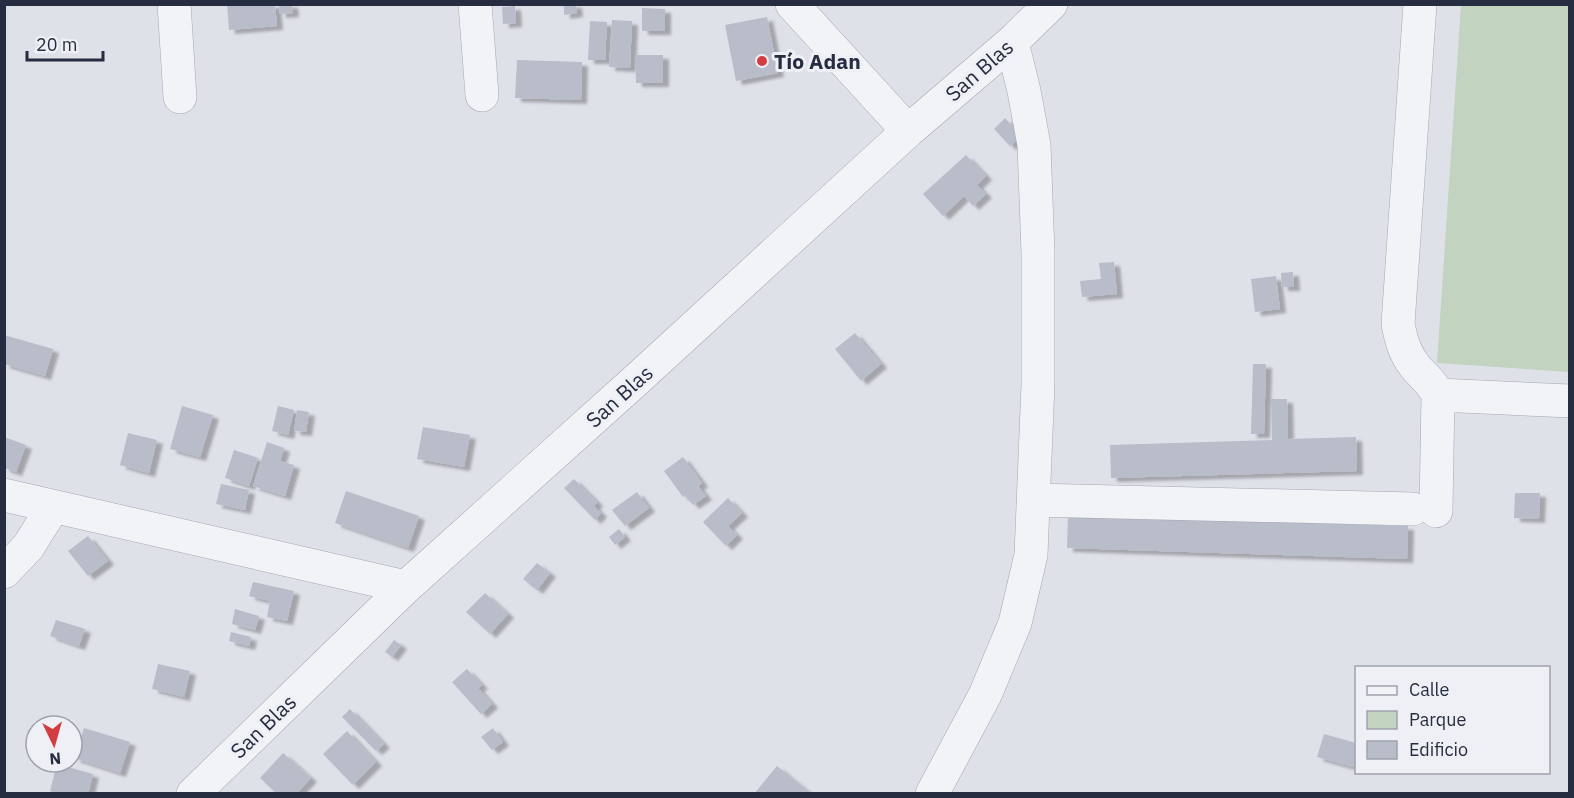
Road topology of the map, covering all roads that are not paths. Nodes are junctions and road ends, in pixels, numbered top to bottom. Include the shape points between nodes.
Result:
1 (174, 4) edge
2 (475, 4) edge
3 (792, 4) edge
4 (1051, 4) edge
5 (1420, 4) edge
6 (1012, 42) junction
7 (482, 95) dead end
8 (180, 97) dead end
9 (908, 131) junction
10 (1438, 395) junction
11 (1569, 400) edge
12 (4, 495) edge
13 (1034, 500) junction
14 (53, 507) junction
15 (4, 572) edge
16 (406, 587) junction
17 (193, 794) edge
18 (932, 794) edge

1 - 8 street
2 - 7 street
3 - 9 street
4 - 6 street, San Blas
5 - 10 street via 1398,324 1408,357 1434,385
6 - 9 street, San Blas
6 - 13 street via 1034,145 1038,264
9 - 16 street, San Blas
10 - 11 street
10 - 13 street via 1425,510
12 - 14 street
13 - 18 street via 1031,555 1015,624 985,695
14 - 15 street via 28,547
14 - 16 street
16 - 17 street, San Blas

